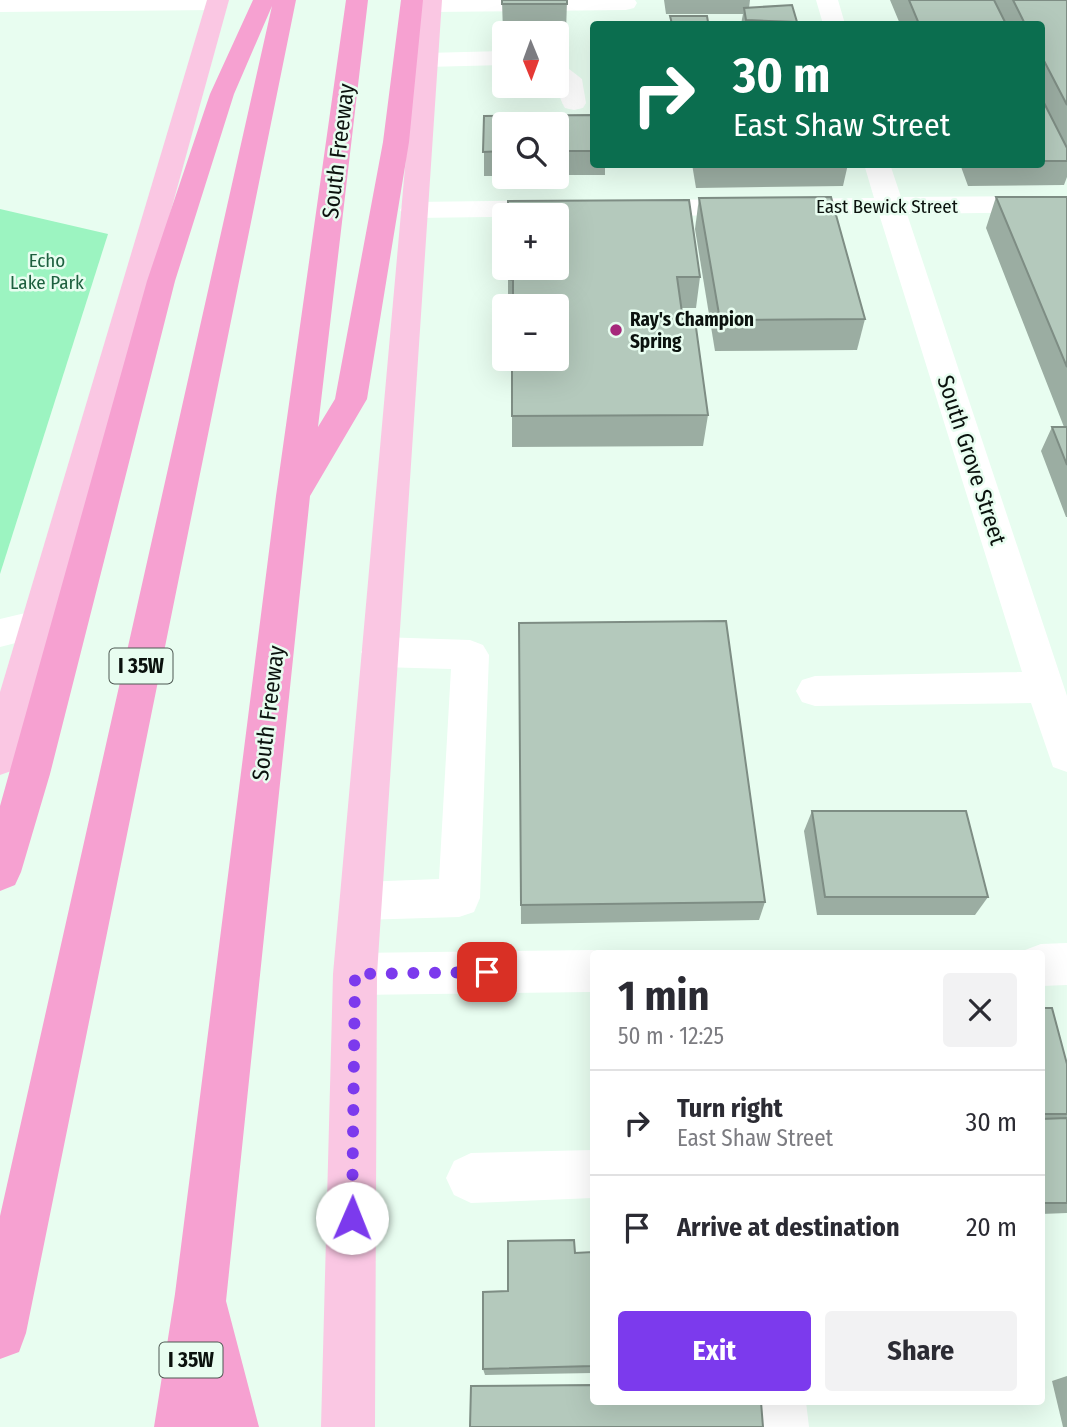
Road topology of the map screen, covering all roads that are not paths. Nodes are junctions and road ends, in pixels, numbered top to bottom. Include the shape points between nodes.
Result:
1 (264, 0) edge
2 (285, 0) edge
3 (357, 0) edge
4 (827, 0) edge
5 (218, 2) edge
6 (425, 2) edge
7 (626, 3) dead end
8 (0, 5) edge
9 (833, 21) edge
10 (492, 58) edge
11 (426, 60) junction
12 (569, 78) edge
13 (574, 103) dead end
14 (878, 168) edge
15 (1067, 204) edge
16 (890, 205) junction
17 (582, 208) edge
18 (610, 208) edge
19 (414, 210) junction
20 (293, 496) junction
21 (38, 624) junction
22 (0, 633) edge
23 (380, 652) junction
24 (1045, 687) junction
25 (815, 691) dead end
26 (1067, 755) edge
27 (0, 758) edge
28 (0, 872) edge
29 (361, 901) junction
30 (1067, 964) edge
31 (1045, 965) edge
32 (590, 971) edge
33 (355, 974) junction
34 (590, 1174) edge
35 (471, 1178) dead end
36 (201, 1294) junction
37 (0, 1333) edge
38 (779, 1405) edge
39 (181, 1427) edge
40 (232, 1427) edge
41 (348, 1427) edge
42 (782, 1427) edge

1 - 28 highway via 222,94 161,281
2 - 37 highway, I 35W
3 - 20 highway, South Freeway / I 35W
4 - 9 street
5 - 8 street
5 - 21 main road
6 - 7 street
6 - 11 main road
6 - 20 highway via 351,399
10 - 11 street
11 - 19 main road
12 - 13 street
14 - 16 street, South Grove Street
15 - 16 street, East Bewick Street
16 - 18 street, East Bewick Street
16 - 24 street, South Grove Street
17 - 19 street
19 - 23 main road
20 - 36 highway, South Freeway / I 35W
21 - 22 street
21 - 27 main road
23 - 29 main road
23 - 29 street via 470,655 458,898
24 - 25 street
24 - 26 street, South Grove Street
29 - 33 main road
30 - 31 street
32 - 33 street
33 - 41 main road
34 - 35 street
36 - 39 highway, South Freeway / I 35W
36 - 40 highway
38 - 42 street

